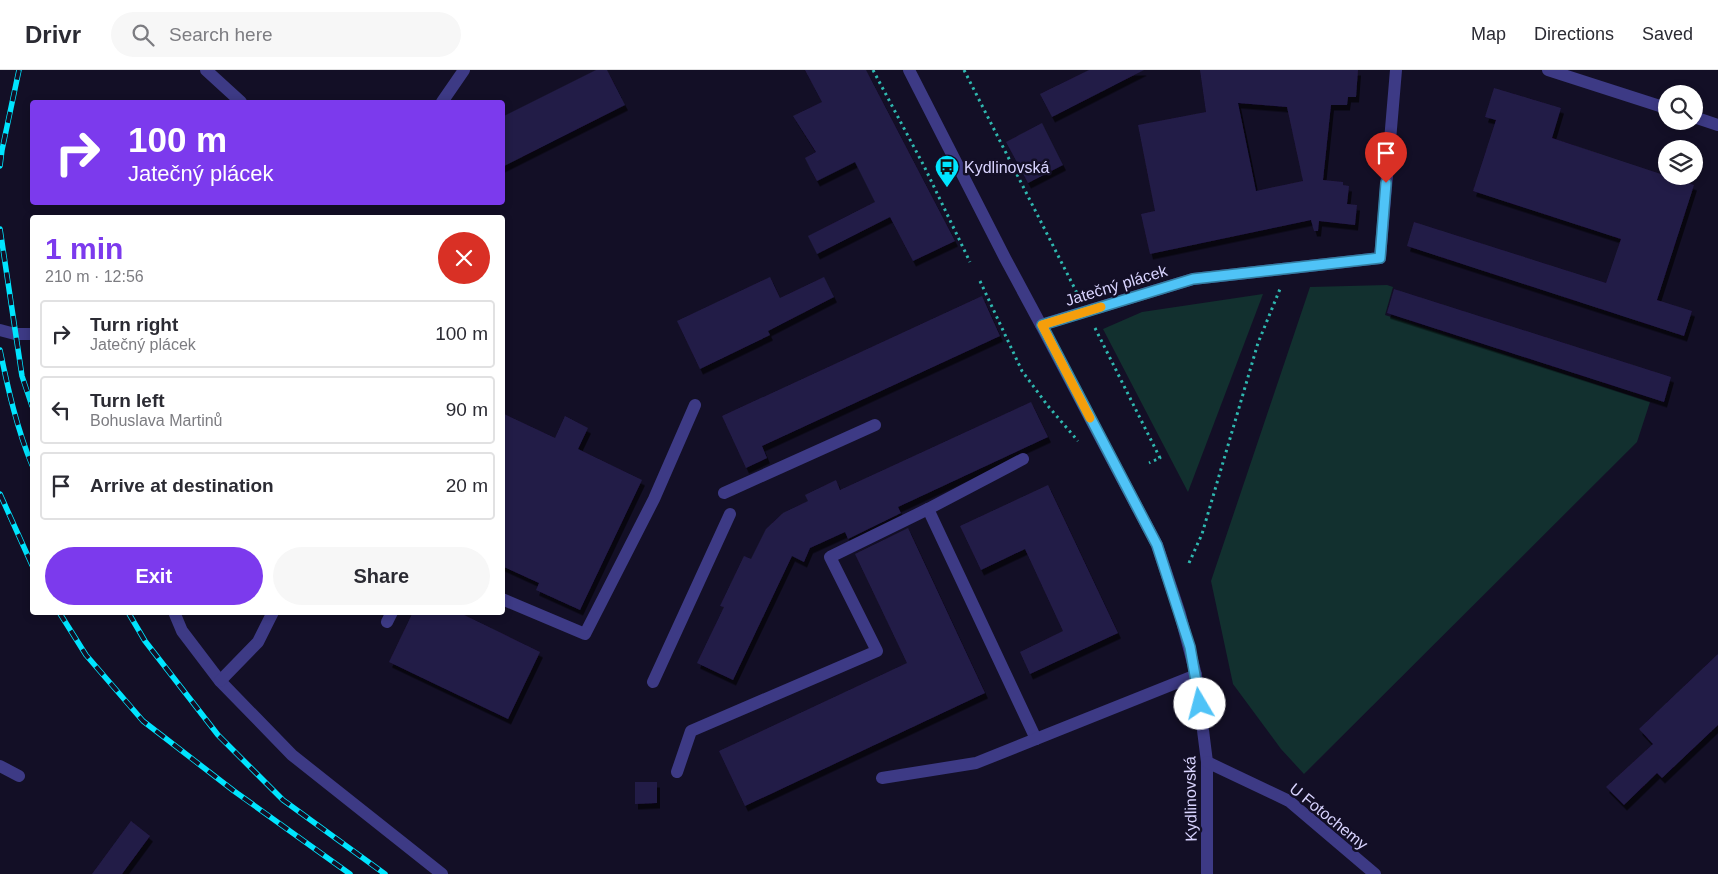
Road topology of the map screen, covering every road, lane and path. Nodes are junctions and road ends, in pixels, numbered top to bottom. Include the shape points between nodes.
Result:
1 (206, 70) edge
2 (464, 70) edge
3 (873, 70) edge
4 (910, 70) edge
5 (964, 70) edge
6 (1396, 70) edge
7 (1548, 70) edge
8 (239, 100) edge
9 (443, 100) edge
10 (1658, 105) edge
11 (1703, 120) edge
12 (1718, 125) edge
13 (970, 262) dead end
14 (1288, 268) junction
15 (980, 281) dead end
16 (1079, 296) dead end
17 (1042, 325) junction
18 (1094, 325) dead end
19 (0, 330) edge
20 (30, 334) edge
21 (695, 405) dead end
22 (875, 425) dead end
23 (1082, 447) dead end
24 (1023, 459) dead end
25 (1149, 463) dead end
26 (724, 494) dead end
27 (928, 510) junction
28 (730, 514) dead end
29 (1189, 563) dead end
30 (505, 600) edge
31 (175, 615) edge
32 (272, 615) edge
33 (1196, 675) junction
34 (220, 682) junction
35 (653, 682) dead end
36 (1036, 739) junction
37 (1207, 762) junction
38 (0, 766) edge
39 (677, 772) dead end
40 (19, 776) dead end
41 (882, 778) dead end
42 (442, 874) edge
43 (1207, 874) edge
44 (1375, 874) edge

1 - 8 street
2 - 9 street
3 - 13 path
4 - 17 street, Kydlinovská
5 - 16 path
6 - 14 street, Jatečný plácek via 1380,258
7 - 10 street
11 - 12 street
14 - 17 street, Jatečný plácek via 1193,279
14 - 29 path via 1258,343 1202,534
15 - 23 path via 1022,371
17 - 33 street, Kydlinovská via 1157,545
18 - 25 path via 1160,458
19 - 20 street
21 - 30 street via 654,499 585,634
22 - 26 street
24 - 27 street
27 - 36 street
27 - 39 street via 830,556 877,651 690,731
28 - 35 street
31 - 34 street via 182,632
32 - 34 street via 258,642
33 - 36 street
33 - 37 street, Kydlinovská
34 - 42 street via 292,755
36 - 41 street via 976,763
37 - 43 street, Kydlinovská
37 - 44 street, U Fotochemy via 1289,801
38 - 40 street

